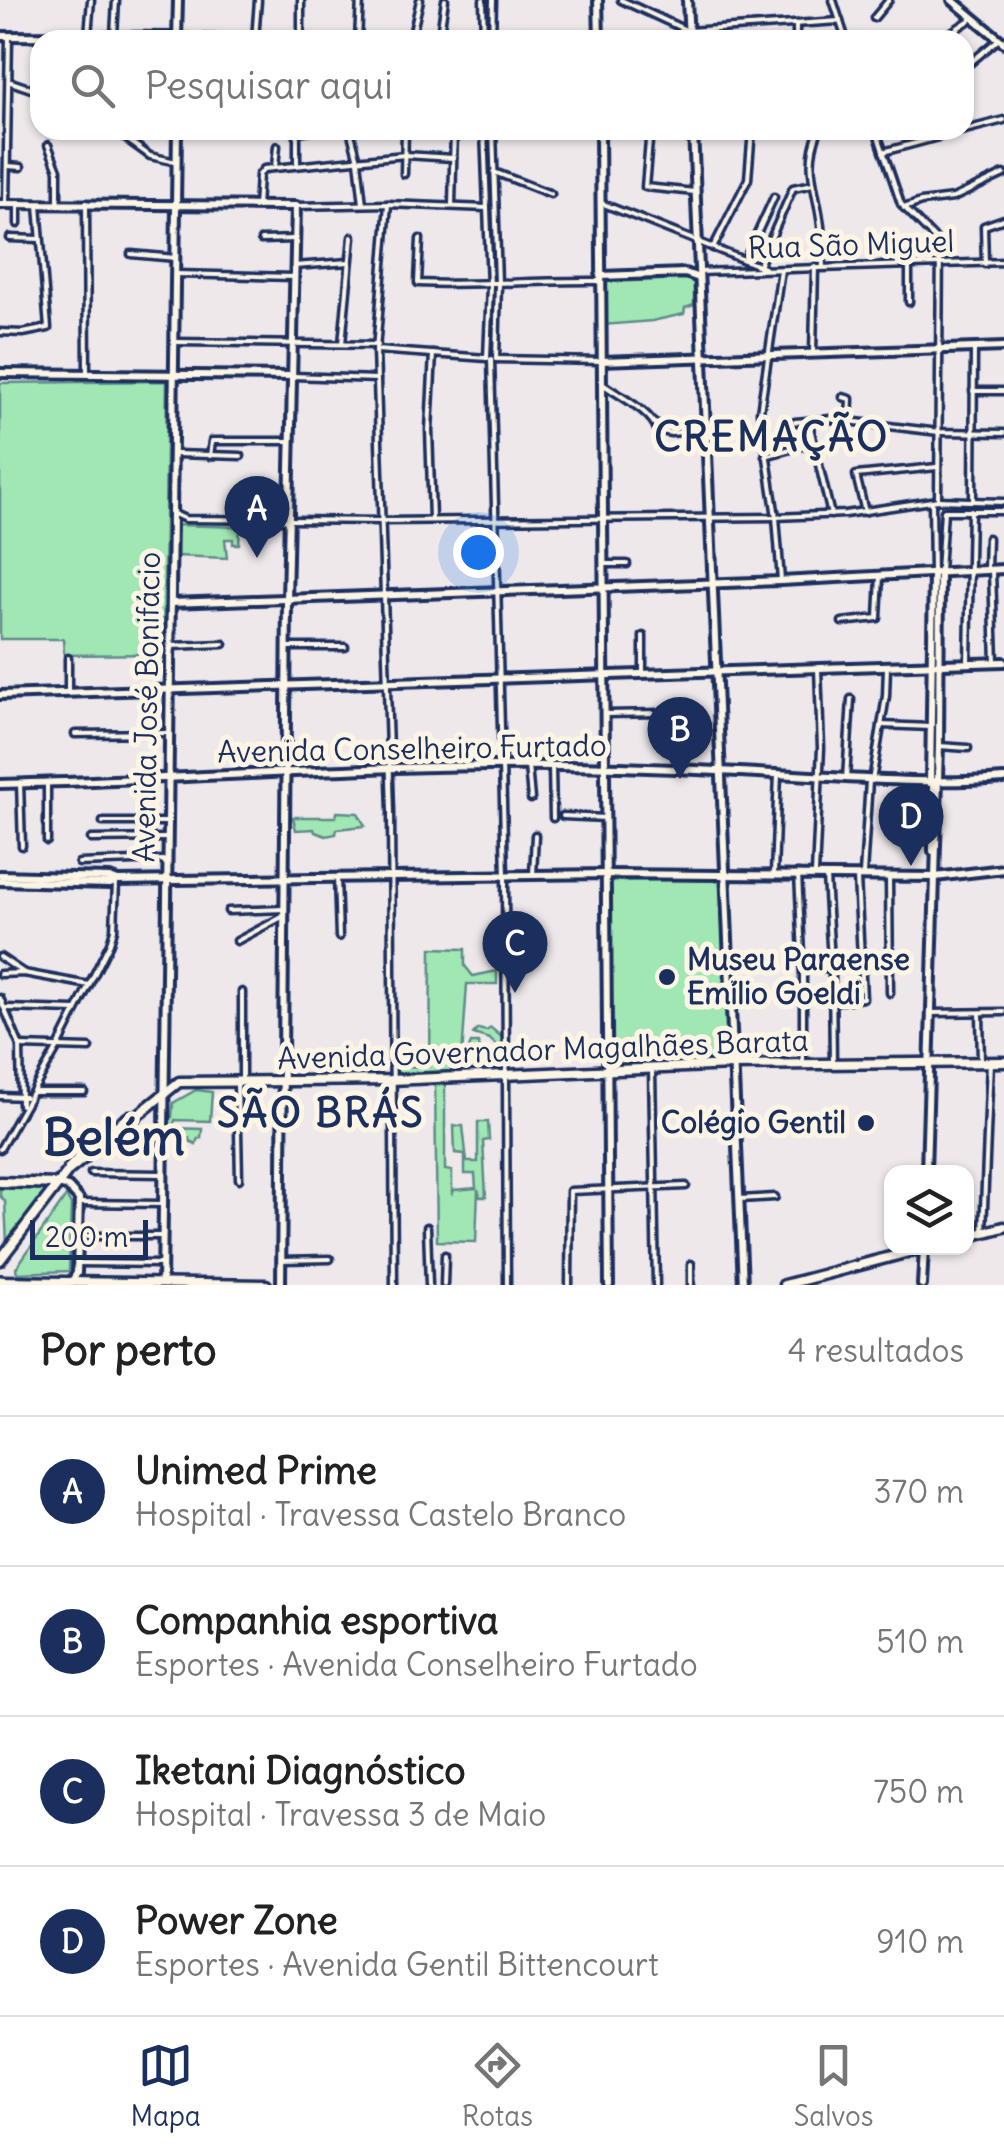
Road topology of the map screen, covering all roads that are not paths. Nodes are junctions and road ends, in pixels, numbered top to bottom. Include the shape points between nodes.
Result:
1 (91, 0) edge
2 (116, 0) edge
3 (178, 0) edge
4 (258, 0) edge
5 (302, 0) edge
6 (360, 0) edge
7 (420, 0) edge
8 (445, 0) edge
9 (483, 0) edge
10 (493, 0) edge
11 (598, 0) edge
12 (620, 0) edge
13 (687, 0) edge
14 (832, 0) edge
15 (889, 0) edge
16 (952, 0) edge
17 (964, 4) edge
18 (874, 18) dead end
19 (974, 18) junction
20 (840, 21) junction
21 (796, 25) junction
22 (88, 30) edge
23 (114, 30) edge
24 (177, 30) edge
25 (256, 30) edge
26 (301, 30) edge
27 (358, 30) edge
28 (413, 30) edge
29 (440, 30) edge
30 (484, 30) edge
31 (492, 30) edge
32 (599, 30) edge
33 (688, 30) junction
34 (796, 30) edge
35 (843, 30) edge
36 (955, 30) edge
37 (4, 36) edge
38 (30, 36) edge
39 (1002, 41) edge
40 (974, 61) edge
41 (10, 82) junction
42 (30, 89) edge
43 (1004, 120) edge
44 (974, 128) edge
45 (128, 140) edge
46 (177, 140) edge
47 (296, 140) edge
48 (353, 140) edge
49 (405, 140) edge
50 (454, 140) edge
51 (485, 140) edge
52 (493, 140) edge
53 (600, 140) edge
54 (649, 140) edge
55 (692, 140) edge
56 (751, 140) edge
57 (815, 140) edge
58 (879, 140) edge
59 (927, 140) edge
60 (48, 145) dead end
61 (277, 146) dead end
62 (883, 152) junction
63 (405, 155) junction
64 (453, 158) junction
65 (358, 160) junction
66 (176, 162) junction
67 (297, 164) junction
68 (8, 166) junction
69 (21, 166) dead end
70 (275, 167) junction
71 (494, 172) junction
72 (404, 174) dead end
73 (1004, 174) edge
74 (812, 184) junction
75 (695, 192) junction
76 (550, 194) dead end
77 (774, 197) dead end
78 (600, 203) junction
79 (58, 204) junction
80 (86, 204) junction
81 (363, 204) junction
82 (388, 204) junction
83 (3, 205) edge
84 (18, 205) junction
85 (38, 205) junction
86 (176, 205) junction
87 (256, 206) junction
88 (296, 206) junction
89 (452, 206) junction
90 (488, 208) junction
91 (904, 208) junction
92 (1004, 219) edge
93 (18, 224) dead end
94 (352, 237) dead end
95 (10, 238) dead end
96 (41, 239) junction
97 (295, 239) junction
98 (420, 239) dead end
99 (261, 240) dead end
100 (698, 242) junction
101 (713, 248) junction
102 (131, 254) dead end
103 (176, 258) junction
104 (745, 260) junction
105 (351, 262) junction
106 (1004, 262) edge
107 (985, 264) junction
108 (942, 265) junction
109 (294, 266) junction
110 (760, 266) junction
111 (909, 266) junction
112 (816, 267) junction
113 (823, 267) junction
114 (768, 270) junction
115 (781, 270) junction
116 (699, 271) junction
117 (176, 274) junction
118 (294, 276) junction
119 (600, 278) junction
120 (493, 284) junction
121 (908, 302) dead end
122 (0, 332) edge
123 (174, 342) junction
124 (293, 343) junction
125 (342, 344) junction
126 (1004, 347) edge
127 (376, 348) junction
128 (941, 348) junction
129 (974, 349) junction
130 (433, 354) junction
131 (813, 354) junction
132 (768, 355) junction
133 (491, 358) junction
134 (702, 358) junction
135 (601, 361) junction
136 (0, 373) edge
137 (87, 374) junction
138 (174, 374) junction
139 (292, 376) junction
140 (377, 379) junction
141 (602, 385) junction
142 (973, 391) junction
143 (1004, 391) edge
144 (843, 397) dead end
145 (849, 421) junction
146 (795, 422) dead end
147 (809, 423) junction
148 (704, 430) junction
149 (939, 432) junction
150 (972, 432) junction
151 (1004, 433) edge
152 (293, 442) junction
153 (813, 443) junction
154 (210, 452) junction
155 (173, 454) junction
156 (241, 456) dead end
157 (764, 456) junction
158 (937, 467) junction
159 (974, 500) junction
160 (935, 501) junction
161 (1004, 502) edge
162 (971, 510) junction
163 (1004, 511) edge
164 (172, 512) junction
165 (865, 512) junction
166 (831, 515) junction
167 (776, 517) junction
168 (708, 518) junction
169 (185, 519) junction
170 (497, 519) junction
171 (432, 520) junction
172 (604, 520) junction
173 (290, 521) junction
174 (383, 521) junction
175 (172, 528) junction
176 (988, 538) dead end
177 (604, 564) junction
178 (627, 564) dead end
179 (1004, 568) edge
180 (990, 569) junction
181 (969, 570) junction
182 (936, 571) junction
183 (880, 575) junction
184 (781, 581) junction
185 (710, 583) junction
186 (605, 586) junction
187 (497, 590) junction
188 (386, 596) junction
189 (287, 600) junction
190 (172, 603) junction
191 (842, 622) dead end
192 (643, 636) dead end
193 (224, 644) dead end
194 (170, 646) junction
195 (288, 647) junction
196 (346, 647) dead end
197 (68, 658) dead end
198 (931, 662) junction
199 (941, 662) junction
200 (968, 662) junction
201 (999, 662) edge
202 (887, 665) junction
203 (818, 667) junction
204 (714, 670) junction
205 (643, 672) junction
206 (605, 674) junction
207 (500, 679) junction
208 (388, 683) junction
209 (288, 686) junction
210 (169, 689) junction
211 (68, 693) junction
212 (0, 695) edge
213 (851, 699) dead end
214 (659, 713) dead end
215 (606, 714) junction
216 (880, 725) junction
217 (931, 727) junction
218 (168, 733) junction
219 (74, 734) dead end
220 (940, 746) junction
221 (968, 748) dead end
222 (502, 766) junction
223 (528, 766) junction
224 (552, 766) junction
225 (605, 766) junction
226 (390, 768) junction
227 (718, 771) junction
228 (286, 773) junction
229 (778, 774) junction
230 (819, 777) junction
231 (168, 778) junction
232 (1004, 778) edge
233 (846, 779) junction
234 (870, 781) junction
235 (48, 782) junction
236 (20, 783) junction
237 (934, 783) junction
238 (0, 784) edge
239 (531, 799) dead end
240 (563, 816) dead end
241 (554, 818) dead end
242 (606, 818) junction
243 (104, 822) dead end
244 (166, 822) junction
245 (535, 835) dead end
246 (166, 838) junction
247 (91, 839) dead end
248 (48, 842) dead end
249 (22, 846) dead end
250 (79, 863) dead end
251 (166, 863) junction
252 (1004, 869) edge
253 (533, 874) junction
254 (606, 874) junction
255 (723, 874) junction
256 (774, 874) junction
257 (798, 874) junction
258 (816, 874) junction
259 (826, 874) junction
260 (860, 874) junction
261 (889, 874) junction
262 (505, 875) junction
263 (391, 876) junction
264 (337, 877) junction
265 (935, 877) junction
266 (0, 878) edge
267 (284, 878) junction
268 (167, 880) junction
269 (116, 881) junction
270 (228, 911) dead end
271 (284, 912) junction
272 (339, 937) dead end
273 (237, 940) dead end
274 (0, 957) edge
275 (831, 962) junction
276 (862, 966) junction
277 (838, 967) junction
278 (803, 968) junction
279 (826, 968) junction
280 (24, 973) junction
281 (832, 973) junction
282 (0, 974) edge
283 (90, 985) junction
284 (242, 992) dead end
285 (890, 993) dead end
286 (0, 998) edge
287 (833, 1002) junction
288 (6, 1008) junction
289 (76, 1010) junction
290 (1004, 1012) edge
291 (930, 1013) junction
292 (980, 1013) junction
293 (20, 1046) junction
294 (58, 1047) junction
295 (90, 1048) dead end
296 (929, 1062) junction
297 (985, 1062) junction
298 (1004, 1062) edge
299 (802, 1064) junction
300 (834, 1064) junction
301 (732, 1065) junction
302 (652, 1068) junction
303 (609, 1071) junction
304 (506, 1074) junction
305 (239, 1080) junction
306 (282, 1080) junction
307 (391, 1080) junction
308 (84, 1092) dead end
309 (163, 1093) junction
310 (31, 1094) junction
311 (22, 1096) junction
312 (0, 1098) edge
313 (21, 1110) junction
314 (120, 1148) dead end
315 (0, 1149) edge
316 (163, 1150) junction
317 (926, 1165) edge
318 (91, 1174) dead end
319 (163, 1174) junction
320 (239, 1179) dead end
321 (0, 1182) edge
322 (58, 1184) junction
323 (653, 1186) junction
324 (686, 1186) dead end
325 (609, 1188) junction
326 (776, 1198) dead end
327 (738, 1199) junction
328 (80, 1203) junction
329 (162, 1204) junction
330 (427, 1226) dead end
331 (1004, 1227) edge
332 (983, 1232) junction
333 (974, 1234) edge
334 (78, 1236) junction
335 (162, 1236) junction
336 (445, 1254) dead end
337 (898, 1255) edge
338 (924, 1255) edge
339 (330, 1259) dead end
340 (0, 1260) edge
341 (281, 1260) junction
342 (78, 1263) junction
343 (162, 1264) junction
344 (691, 1264) dead end
345 (0, 1281) edge
346 (71, 1282) junction
347 (59, 1284) edge
348 (118, 1284) edge
349 (162, 1284) edge
350 (236, 1285) edge
351 (266, 1285) edge
352 (280, 1285) edge
353 (394, 1285) edge
354 (429, 1285) edge
355 (444, 1285) edge
356 (508, 1285) edge
357 (568, 1285) edge
358 (609, 1285) edge
359 (656, 1285) edge
360 (691, 1285) edge
361 (743, 1285) edge
362 (784, 1285) edge
363 (922, 1285) edge

1 - 22 street
2 - 23 street
3 - 24 main road
4 - 25 street
5 - 26 street
6 - 27 street
7 - 28 street
8 - 29 street
9 - 30 street
10 - 31 street
11 - 32 main road
12 - 33 street
13 - 33 main road
14 - 20 street
15 - 18 street
16 - 17 main road
17 - 19 main road
19 - 36 street
19 - 39 main road
20 - 21 street
20 - 35 street
21 - 33 street
21 - 34 street
37 - 38 main road
37 - 41 street
39 - 40 street
41 - 42 street
41 - 68 street
43 - 44 street
45 - 66 street via 150,156
46 - 66 main road, Avenida José Bonifácio
47 - 67 street
48 - 65 street
49 - 63 street
50 - 64 street
51 - 90 street
52 - 71 street
53 - 78 main road
54 - 75 street via 646,188
55 - 75 main road
56 - 101 street via 748,179
57 - 74 street
58 - 62 street
59 - 62 street
60 - 79 street via 58,170
61 - 70 street
62 - 91 street
63 - 64 street
63 - 65 street
63 - 72 street
64 - 89 street
65 - 67 street
65 - 81 street
66 - 86 main road, Avenida José Bonifácio
67 - 70 street
68 - 69 street
68 - 83 street
70 - 87 street via 259,175
71 - 76 street
71 - 120 street
73 - 91 street via 953,198
74 - 110 street via 793,188
74 - 113 street
75 - 100 main road
77 - 104 street
78 - 100 street
78 - 119 main road
79 - 80 main road
79 - 85 main road
80 - 86 main road
80 - 137 street
81 - 82 street
81 - 88 street
82 - 89 street
82 - 127 street
83 - 84 main road
84 - 85 main road
84 - 93 street
85 - 96 street
86 - 87 main road
86 - 103 main road, Avenida José Bonifácio
87 - 88 main road
88 - 97 main road
89 - 90 street
90 - 120 street
91 - 108 street via 937,238
92 - 107 street via 984,226
94 - 105 street
95 - 96 street
96 - 122 street via 48,326
97 - 99 street
97 - 109 main road
98 - 120 street, Rua São Miguel via 418,283
100 - 101 street
100 - 116 main road
101 - 104 street
102 - 103 street
103 - 117 main road, Avenida José Bonifácio
104 - 110 street
105 - 109 street
105 - 125 street
106 - 107 street, Rua São Miguel
107 - 108 street, Rua São Miguel
108 - 111 street, Rua São Miguel
108 - 128 street
109 - 118 main road
110 - 114 street
111 - 113 street, Rua São Miguel
111 - 121 street
112 - 113 street, Rua São Miguel
112 - 115 street, Rua São Miguel
112 - 131 street
114 - 115 street, Rua São Miguel
114 - 116 street, Rua São Miguel
115 - 132 street
116 - 119 main road, Rua São Miguel
116 - 134 main road
117 - 118 street
117 - 123 main road, Avenida José Bonifácio
118 - 124 main road
119 - 120 street, Rua São Miguel
119 - 135 main road
120 - 133 street
123 - 124 street
123 - 138 main road, Avenida José Bonifácio
124 - 125 street
124 - 139 main road
125 - 127 street
126 - 129 main road
127 - 130 street
127 - 140 street
128 - 129 main road
128 - 131 main road
128 - 149 street
129 - 142 street
130 - 133 street
130 - 171 street
131 - 132 main road
132 - 134 main road
132 - 157 street via 760,404
133 - 135 street
133 - 170 street
134 - 135 main road
134 - 148 main road
135 - 141 main road
136 - 137 main road
137 - 138 main road
138 - 139 main road
138 - 155 main road, Avenida José Bonifácio
139 - 140 street
139 - 152 main road
140 - 174 street
141 - 148 street via 655,429
141 - 172 main road
142 - 143 street
142 - 150 street
144 - 145 street via 850,399
145 - 147 street
145 - 149 street
146 - 147 street
147 - 153 street
148 - 168 main road
149 - 150 street
149 - 158 street
150 - 151 street
150 - 159 street
152 - 154 street via 214,440
152 - 173 main road
153 - 157 street
153 - 166 street
154 - 155 street
154 - 156 street
155 - 164 main road, Avenida José Bonifácio
157 - 167 street
158 - 160 street
158 - 165 street via 856,475
159 - 160 street
159 - 161 street
160 - 165 street
160 - 182 street
162 - 163 street
162 - 181 street
162 - 182 street via 942,514
164 - 169 street
164 - 175 main road, Avenida José Bonifácio
165 - 166 street
166 - 167 street
167 - 168 street
167 - 184 street
168 - 172 street
168 - 185 main road
169 - 173 street
169 - 175 street
170 - 171 street
170 - 172 street
170 - 187 street
171 - 174 street
172 - 177 main road
173 - 174 street
173 - 189 main road
174 - 188 street
175 - 190 main road, Avenida José Bonifácio
176 - 180 street
177 - 178 street
177 - 186 main road
179 - 180 main road
180 - 181 main road
180 - 201 street
181 - 182 main road
181 - 200 street
182 - 183 main road
182 - 198 main road
182 - 199 main road
183 - 184 main road
183 - 191 street via 877,620
184 - 185 main road
185 - 186 main road
185 - 204 main road
186 - 187 main road
186 - 206 main road
187 - 188 main road
187 - 207 street
188 - 189 main road
188 - 208 street
189 - 190 main road
189 - 195 main road
190 - 194 main road, Avenida José Bonifácio
192 - 205 street
193 - 194 street
194 - 210 main road, Avenida José Bonifácio
195 - 196 street
195 - 209 main road
197 - 211 street
198 - 199 main road
198 - 202 main road
198 - 217 main road
199 - 200 main road
199 - 220 main road
200 - 201 main road
202 - 203 main road
202 - 216 street
203 - 204 main road
203 - 230 street
204 - 205 main road
204 - 227 main road
205 - 206 main road
206 - 207 main road
206 - 215 main road
207 - 208 main road
207 - 222 street
208 - 209 main road
208 - 226 street
209 - 210 main road
209 - 228 main road
210 - 211 main road
210 - 218 main road, Avenida José Bonifácio
211 - 212 main road
213 - 233 street
214 - 215 street
215 - 225 main road
216 - 217 street
216 - 234 street
217 - 237 main road
218 - 219 street
218 - 231 main road, Avenida José Bonifácio
220 - 221 street
220 - 237 main road
222 - 223 main road, Avenida Conselheiro Furtado
222 - 226 main road, Avenida Conselheiro Furtado
222 - 262 street
223 - 224 main road, Avenida Conselheiro Furtado
223 - 239 street
224 - 225 main road, Avenida Conselheiro Furtado
224 - 241 street
225 - 227 main road, Avenida Conselheiro Furtado
225 - 242 main road
226 - 228 main road, Avenida Conselheiro Furtado
226 - 263 street
227 - 229 main road, Avenida Conselheiro Furtado
227 - 255 main road
228 - 231 main road, Avenida Conselheiro Furtado
228 - 267 main road
229 - 230 main road, Avenida Conselheiro Furtado
229 - 256 street
230 - 233 main road, Avenida Conselheiro Furtado
230 - 258 street
231 - 235 main road, Avenida Conselheiro Furtado
231 - 244 main road, Avenida José Bonifácio
232 - 237 main road, Avenida Conselheiro Furtado
233 - 234 main road, Avenida Conselheiro Furtado
234 - 237 main road, Avenida Conselheiro Furtado
234 - 260 street
235 - 236 main road, Avenida Conselheiro Furtado
235 - 248 street
236 - 238 main road, Avenida Conselheiro Furtado
236 - 249 street
237 - 265 main road
240 - 242 street
242 - 254 main road
243 - 244 street
244 - 246 main road, Avenida José Bonifácio
245 - 253 street
246 - 247 street
246 - 251 main road, Avenida José Bonifácio
250 - 251 street
251 - 268 main road, Avenida José Bonifácio
252 - 265 main road
253 - 254 main road
253 - 262 main road
254 - 255 main road
254 - 303 main road
255 - 256 main road
255 - 301 main road
256 - 257 main road
257 - 258 main road
257 - 278 street
258 - 259 main road
259 - 260 main road
259 - 275 street
260 - 261 main road
260 - 276 street
261 - 265 main road
261 - 285 street
262 - 263 main road
262 - 304 street
263 - 264 main road
263 - 307 street
264 - 267 main road
264 - 272 street
265 - 291 main road
266 - 269 main road
267 - 268 main road
267 - 271 main road
268 - 269 main road
268 - 309 main road, Avenida José Bonifácio
269 - 283 street via 112,938
270 - 271 street
271 - 273 street
271 - 306 main road
274 - 280 street
275 - 277 street
275 - 279 street
276 - 277 street
276 - 287 street via 862,1000
277 - 281 street
278 - 279 street
278 - 299 street
279 - 281 street
280 - 282 street
280 - 283 street
281 - 287 street
283 - 289 street
284 - 305 street
286 - 288 street
287 - 300 street
288 - 289 street
288 - 293 street
289 - 294 street
290 - 292 street
291 - 292 street
291 - 296 main road
292 - 297 street
293 - 294 street
293 - 311 street
294 - 295 street
294 - 310 street
296 - 297 main road, Avenida Governador Magalhães Barata
296 - 300 main road, Avenida Governador Magalhães Barata
296 - 317 main road
297 - 298 main road, Avenida Governador Magalhães Barata
297 - 332 street
299 - 300 main road, Avenida Governador Magalhães Barata
299 - 301 main road, Avenida Governador Magalhães Barata
301 - 302 main road, Avenida Governador Magalhães Barata
301 - 327 main road
302 - 303 main road, Avenida Governador Magalhães Barata
302 - 323 street
303 - 304 main road, Avenida Governador Magalhães Barata
303 - 325 main road
304 - 307 main road, Avenida Governador Magalhães Barata
304 - 356 street
305 - 306 main road, Avenida Governador Magalhães Barata
305 - 309 main road, Avenida Governador Magalhães Barata via 179,1082
305 - 320 street
306 - 307 main road, Avenida Governador Magalhães Barata
306 - 341 main road
307 - 353 street
308 - 310 street
309 - 316 main road, Avenida José Bonifácio
309 - 322 main road
310 - 311 street
310 - 313 street
311 - 312 street
311 - 313 street
313 - 315 street
314 - 316 street
316 - 319 main road, Avenida José Bonifácio
318 - 319 street
319 - 329 main road, Avenida José Bonifácio
321 - 322 main road
322 - 328 main road
322 - 340 main road
323 - 324 street
323 - 325 street
323 - 359 street
325 - 357 street via 570,1190
325 - 358 main road
326 - 327 street
327 - 361 main road
328 - 329 street
328 - 334 main road
329 - 335 main road, Avenida José Bonifácio
330 - 354 street
331 - 332 main road
332 - 333 main road
334 - 335 street
334 - 342 main road
335 - 343 main road, Avenida José Bonifácio
336 - 355 street
337 - 362 main road
338 - 363 main road
339 - 341 street
341 - 352 main road
342 - 343 street
342 - 346 main road
343 - 349 main road, Avenida José Bonifácio
344 - 360 street
345 - 347 main road
346 - 347 main road
346 - 348 main road
348 - 349 main road
349 - 350 main road
350 - 351 main road

